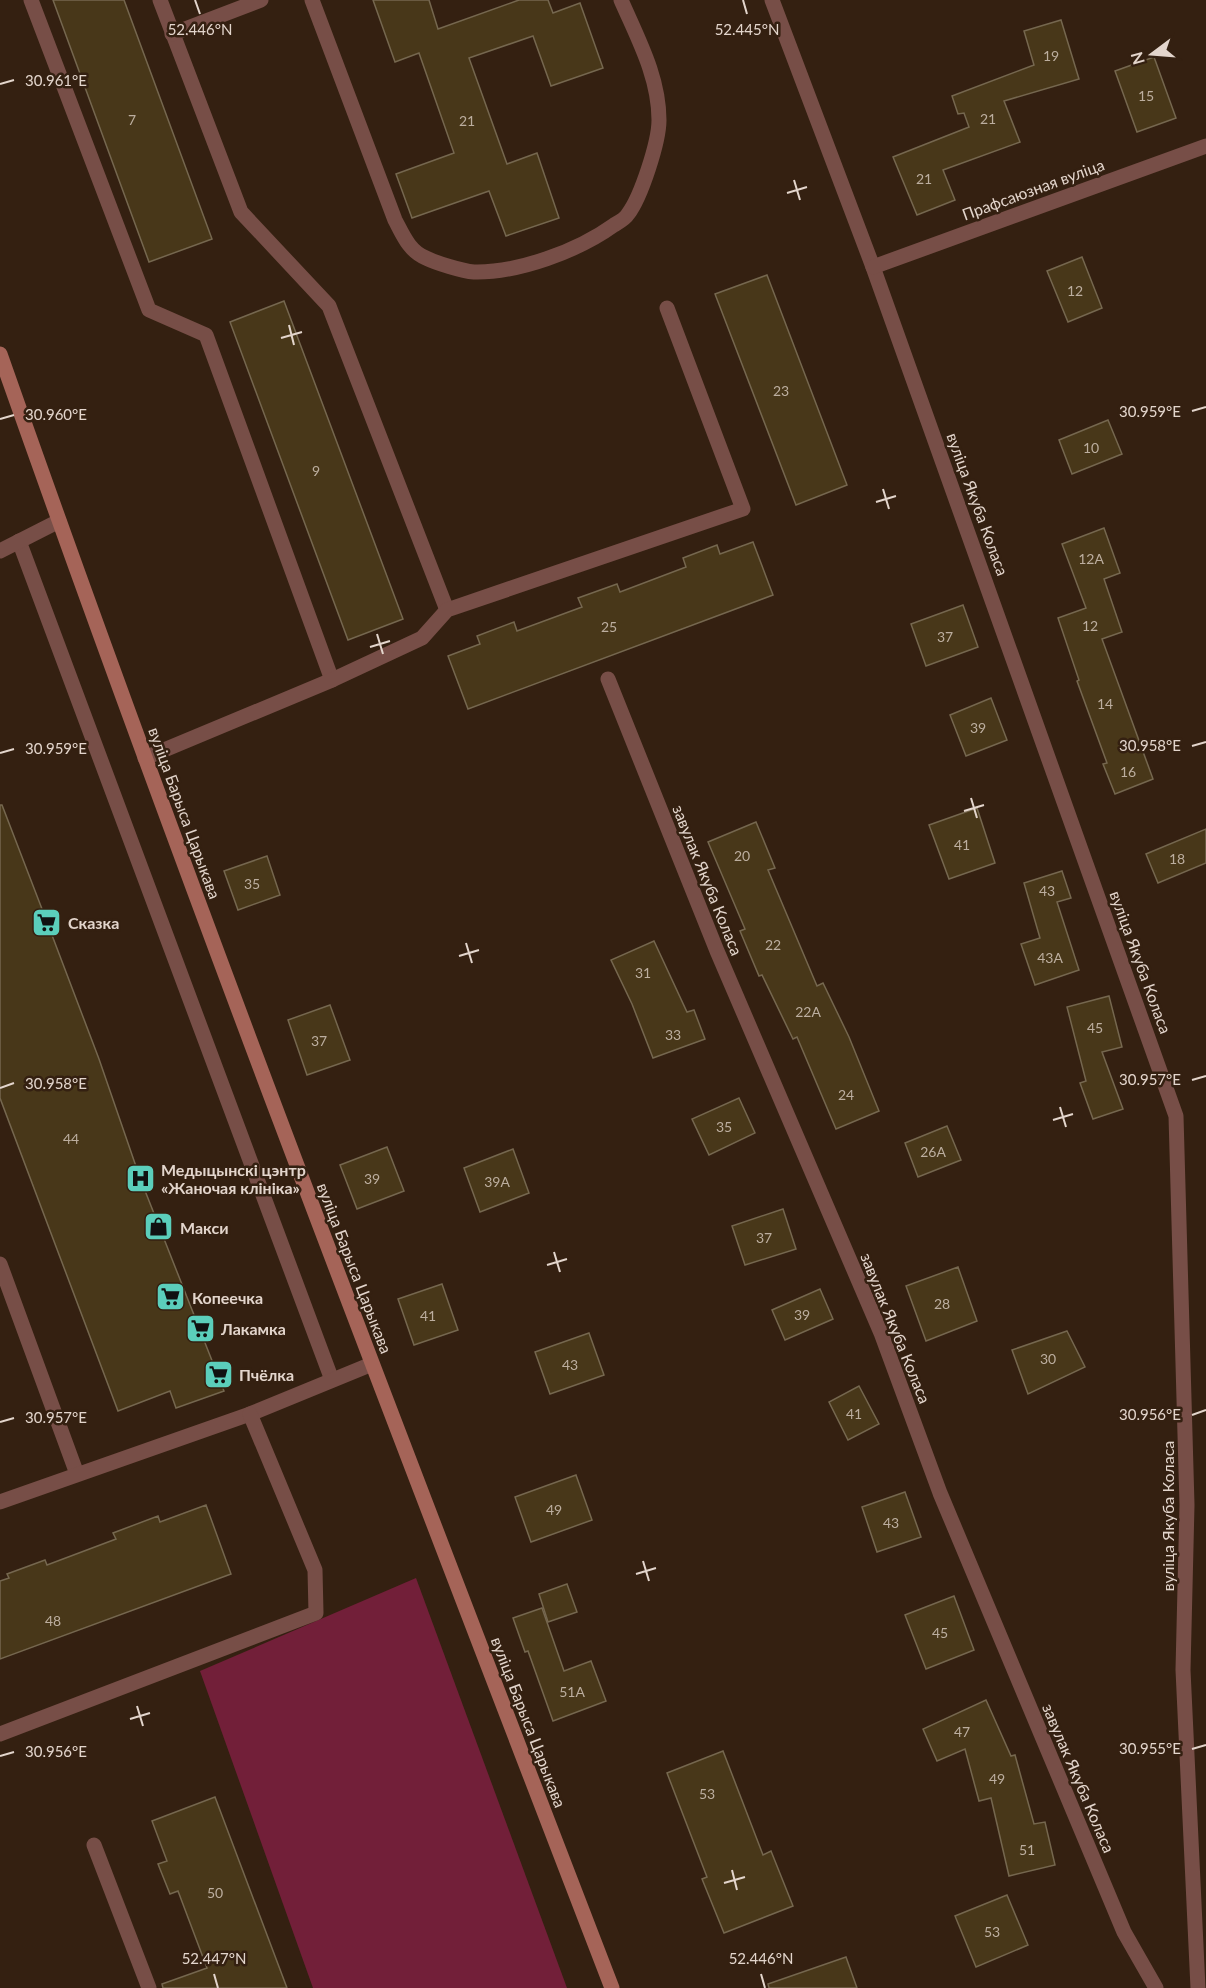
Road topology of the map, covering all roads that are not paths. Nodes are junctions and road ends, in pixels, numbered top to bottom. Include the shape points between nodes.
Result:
1 (31, 0) edge
2 (160, 0) edge
3 (261, 0) edge
4 (312, 0) edge
5 (621, 0) edge
6 (772, 0) edge
7 (172, 34) junction
8 (1206, 146) edge
9 (873, 267) junction
10 (667, 308) dead end
11 (0, 354) edge
12 (59, 521) junction
13 (19, 541) junction
14 (0, 551) edge
15 (447, 610) junction
16 (608, 679) dead end
17 (332, 680) junction
18 (145, 758) junction
19 (0, 1264) edge
20 (372, 1364) junction
21 (332, 1380) junction
22 (249, 1414) junction
23 (77, 1474) junction
24 (0, 1502) edge
25 (0, 1734) edge
26 (94, 1845) dead end
27 (149, 1988) edge
28 (612, 1988) edge
29 (1156, 1988) edge
30 (1198, 1988) edge

1 - 17 street via 149,310 206,335
2 - 7 street
3 - 7 street
4 - 5 street via 408,245 425,258 471,272 503,270 568,251 627,216 640,193 659,123 658,93
6 - 9 street, вуліца Якуба Коласа
7 - 15 street via 242,212 329,306
8 - 9 street, Прафсаюзная вуліца
9 - 30 street, вуліца Якуба Коласа via 1176,1116 1187,1505 1183,1670
10 - 15 street via 743,509
11 - 12 main road, вуліца Барыса Царыкава
12 - 13 street
12 - 18 main road, вуліца Барыса Царыкава
13 - 14 street
13 - 21 street
15 - 17 street via 422,638
16 - 29 street, завулак Якуба Коласа via 717,951 881,1333 940,1493 1124,1932
17 - 18 street
18 - 20 main road, вуліца Барыса Царыкава
19 - 23 street
20 - 21 street
20 - 28 main road, вуліца Барыса Царыкава
21 - 22 street
22 - 23 street
22 - 25 street via 315,1570 316,1613
23 - 24 street
26 - 27 street

